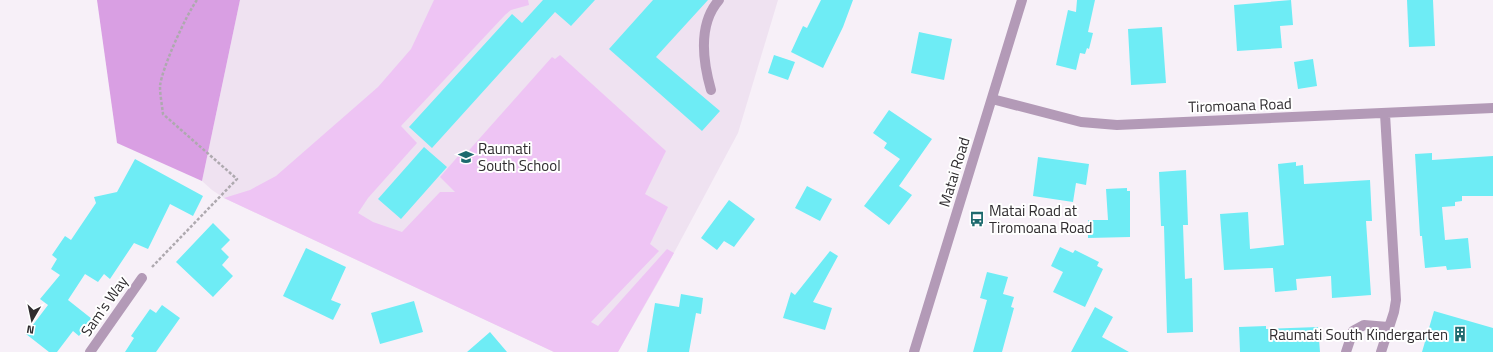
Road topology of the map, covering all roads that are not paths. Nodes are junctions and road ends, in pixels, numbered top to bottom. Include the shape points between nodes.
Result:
1 (719, 0) edge
2 (1022, 0) edge
3 (711, 90) dead end
4 (992, 99) junction
5 (1493, 108) edge
6 (1385, 114) junction
7 (142, 278) road end
8 (1388, 327) junction
9 (90, 352) edge
10 (914, 352) edge
11 (1346, 352) edge
12 (1381, 352) edge

1 - 3 street via 714,6 705,32 704,54
2 - 4 street, Matai Road
4 - 6 street, Tiromoana Road via 1081,122 1117,125
4 - 10 street, Matai Road
5 - 6 street, Tiromoana Road
6 - 8 street via 1396,300
7 - 9 street, Sam's Way
8 - 11 street via 1364,325 1353,332
8 - 12 street

